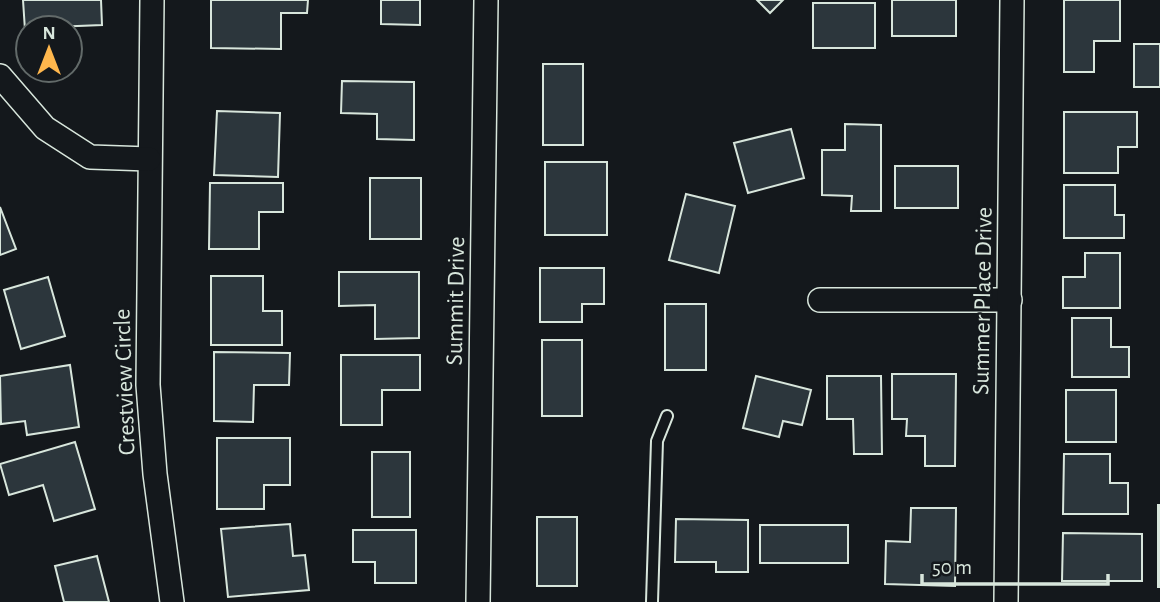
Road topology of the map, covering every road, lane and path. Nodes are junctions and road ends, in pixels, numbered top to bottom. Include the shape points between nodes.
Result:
1 (152, 0) edge
2 (486, 0) edge
3 (1012, 0) edge
4 (0, 76) edge
5 (149, 159) junction
6 (820, 300) dead end
7 (1010, 300) junction
8 (667, 416) dead end
9 (172, 602) edge
10 (478, 602) edge
11 (652, 602) edge
12 (1006, 602) edge

1 - 5 street, Crestview Circle
2 - 10 street, Summit Drive
3 - 7 street, Summer Place Drive
4 - 5 street via 45,128 90,157
5 - 9 street, Crestview Circle via 148,385
6 - 7 street
7 - 12 street, Summer Place Drive
8 - 11 lane via 657,441

